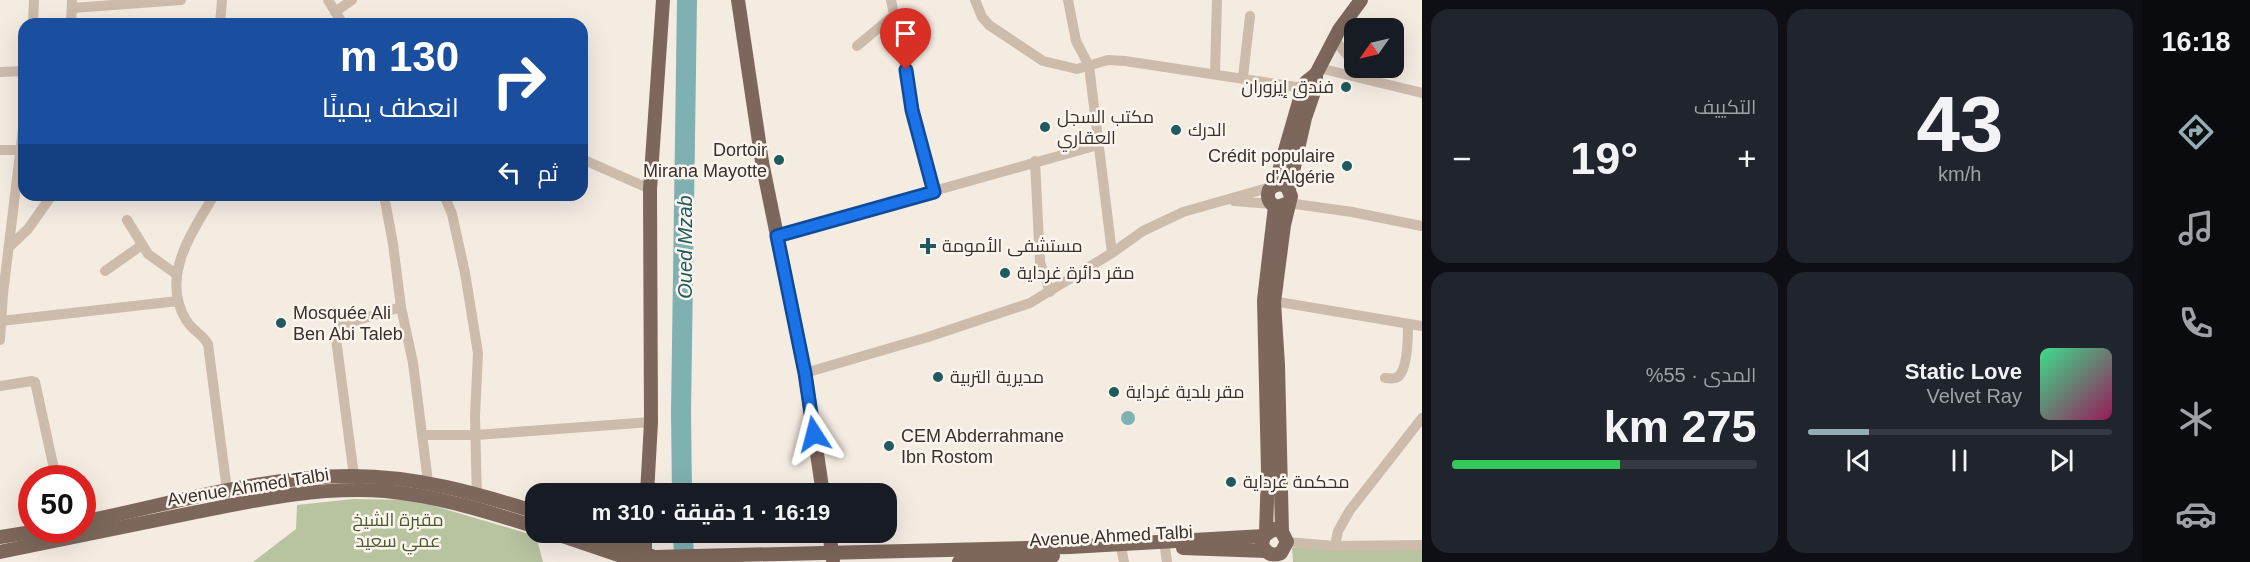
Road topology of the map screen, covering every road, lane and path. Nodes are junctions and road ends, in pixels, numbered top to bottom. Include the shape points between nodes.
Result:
1 (34, 0) edge
2 (181, 0) edge
3 (222, 0) edge
4 (328, 0) edge
5 (352, 0) edge
6 (663, 0) edge
7 (738, 0) edge
8 (891, 0) edge
9 (975, 0) edge
10 (1068, 0) edge
11 (1217, 0) edge
12 (1361, 0) edge
13 (72, 4) edge
14 (335, 12) junction
15 (893, 16) junction
16 (1250, 16) dead end
17 (33, 18) edge
18 (220, 18) edge
19 (339, 18) edge
20 (1334, 39) junction
21 (857, 46) dead end
22 (1344, 51) edge
23 (1089, 66) junction
24 (18, 71) edge
25 (1318, 71) junction
26 (0, 72) edge
27 (1215, 74) junction
28 (1243, 77) junction
29 (1365, 78) edge
30 (1367, 81) junction
31 (1303, 88) junction
32 (1422, 93) edge
33 (1098, 145) junction
34 (0, 150) edge
35 (18, 150) edge
36 (1035, 161) junction
37 (588, 162) edge
38 (18, 170) edge
39 (1273, 186) junction
40 (650, 189) junction
41 (934, 192) junction
42 (48, 201) edge
43 (211, 201) edge
44 (385, 201) edge
45 (447, 201) edge
46 (1228, 201) junction
47 (1281, 201) junction
48 (127, 220) dead end
49 (1422, 226) edge
50 (777, 236) junction
51 (142, 245) junction
52 (6, 252) edge
53 (1112, 253) junction
54 (105, 271) dead end
55 (176, 274) junction
56 (1050, 292) junction
57 (2, 294) edge
58 (178, 301) junction
59 (1269, 301) junction
60 (401, 307) junction
61 (1, 321) edge
62 (1408, 324) junction
63 (1422, 326) edge
64 (0, 340) edge
65 (805, 373) junction
66 (1385, 378) dead end
67 (0, 386) edge
68 (1422, 418) edge
69 (651, 422) junction
70 (422, 435) junction
71 (476, 435) junction
72 (53, 465) edge
73 (354, 476) junction
74 (428, 482) junction
75 (648, 483) edge
76 (821, 483) edge
77 (228, 491) junction
78 (477, 501) junction
79 (228, 506) junction
80 (525, 510) edge
81 (96, 519) edge
82 (525, 522) edge
83 (18, 534) edge
84 (1265, 534) junction
85 (0, 537) edge
86 (590, 543) edge
87 (613, 543) edge
88 (645, 543) edge
89 (831, 543) edge
90 (1422, 545) edge
91 (1335, 546) junction
92 (1165, 548) junction
93 (1277, 551) edge
94 (0, 552) edge
95 (1123, 557) edge
96 (833, 558) edge
97 (646, 559) edge
98 (959, 562) edge
99 (975, 562) edge
100 (1167, 562) edge

1 - 17 street
2 - 13 street
3 - 18 street
4 - 14 street
5 - 14 street
6 - 40 main road
7 - 50 main road
8 - 15 street
9 - 23 street via 989,25 1043,61 1072,69
10 - 23 street via 1076,41
11 - 27 street
12 - 20 main road
14 - 19 street
15 - 21 street
15 - 41 street
16 - 28 street
20 - 22 street
20 - 25 main road
23 - 27 street via 1115,60
23 - 33 street
24 - 26 street
25 - 30 street
25 - 31 main road
25 - 47 main road
27 - 28 street
28 - 31 street
29 - 30 street
30 - 32 street
31 - 39 main road
33 - 36 street
33 - 53 street
34 - 35 street
36 - 41 street
36 - 56 street via 1040,262
37 - 40 street
38 - 52 street
39 - 46 street
39 - 47 main road via 1268,194
39 - 47 main road via 1281,184
40 - 69 main road
41 - 50 street
42 - 52 street
43 - 55 street via 188,241
44 - 60 street
45 - 71 street via 465,273 478,353
46 - 47 street
46 - 53 street via 1183,212 1143,231
47 - 49 street
47 - 59 main road
48 - 51 street
50 - 65 main road
51 - 54 street
51 - 55 street via 147,254
52 - 57 street
53 - 56 street
55 - 58 street
56 - 65 street via 1030,303 928,337
57 - 61 street
58 - 61 street
58 - 77 street via 190,327 208,344
59 - 62 street
59 - 84 main road
59 - 93 main road via 1278,365
60 - 70 street
60 - 73 street via 338,326 335,331
61 - 64 street
62 - 63 street
62 - 66 street via 1402,371 1394,379
65 - 76 main road
67 - 72 street via 34,382
68 - 91 street via 1350,510
69 - 71 street
69 - 75 main road
70 - 71 street
70 - 74 street
71 - 78 street
73 - 74 main road
73 - 77 main road via 289,480
74 - 78 main road
77 - 79 street
77 - 81 main road
78 - 79 main road, Avenue Ahmed Talbi via 335,490
78 - 80 main road
78 - 82 main road, Avenue Ahmed Talbi
79 - 94 main road, Avenue Ahmed Talbi
83 - 85 main road
84 - 93 main road via 1262,544
84 - 96 main road
86 - 97 main road
87 - 97 main road
88 - 97 main road
89 - 96 main road
90 - 91 street
91 - 93 street
92 - 93 main road, Avenue Ahmed Talbi
92 - 95 main road, Avenue Ahmed Talbi
92 - 100 street
95 - 99 main road, Avenue Ahmed Talbi
96 - 97 main road
98 - 99 main road, Avenue Ahmed Talbi

